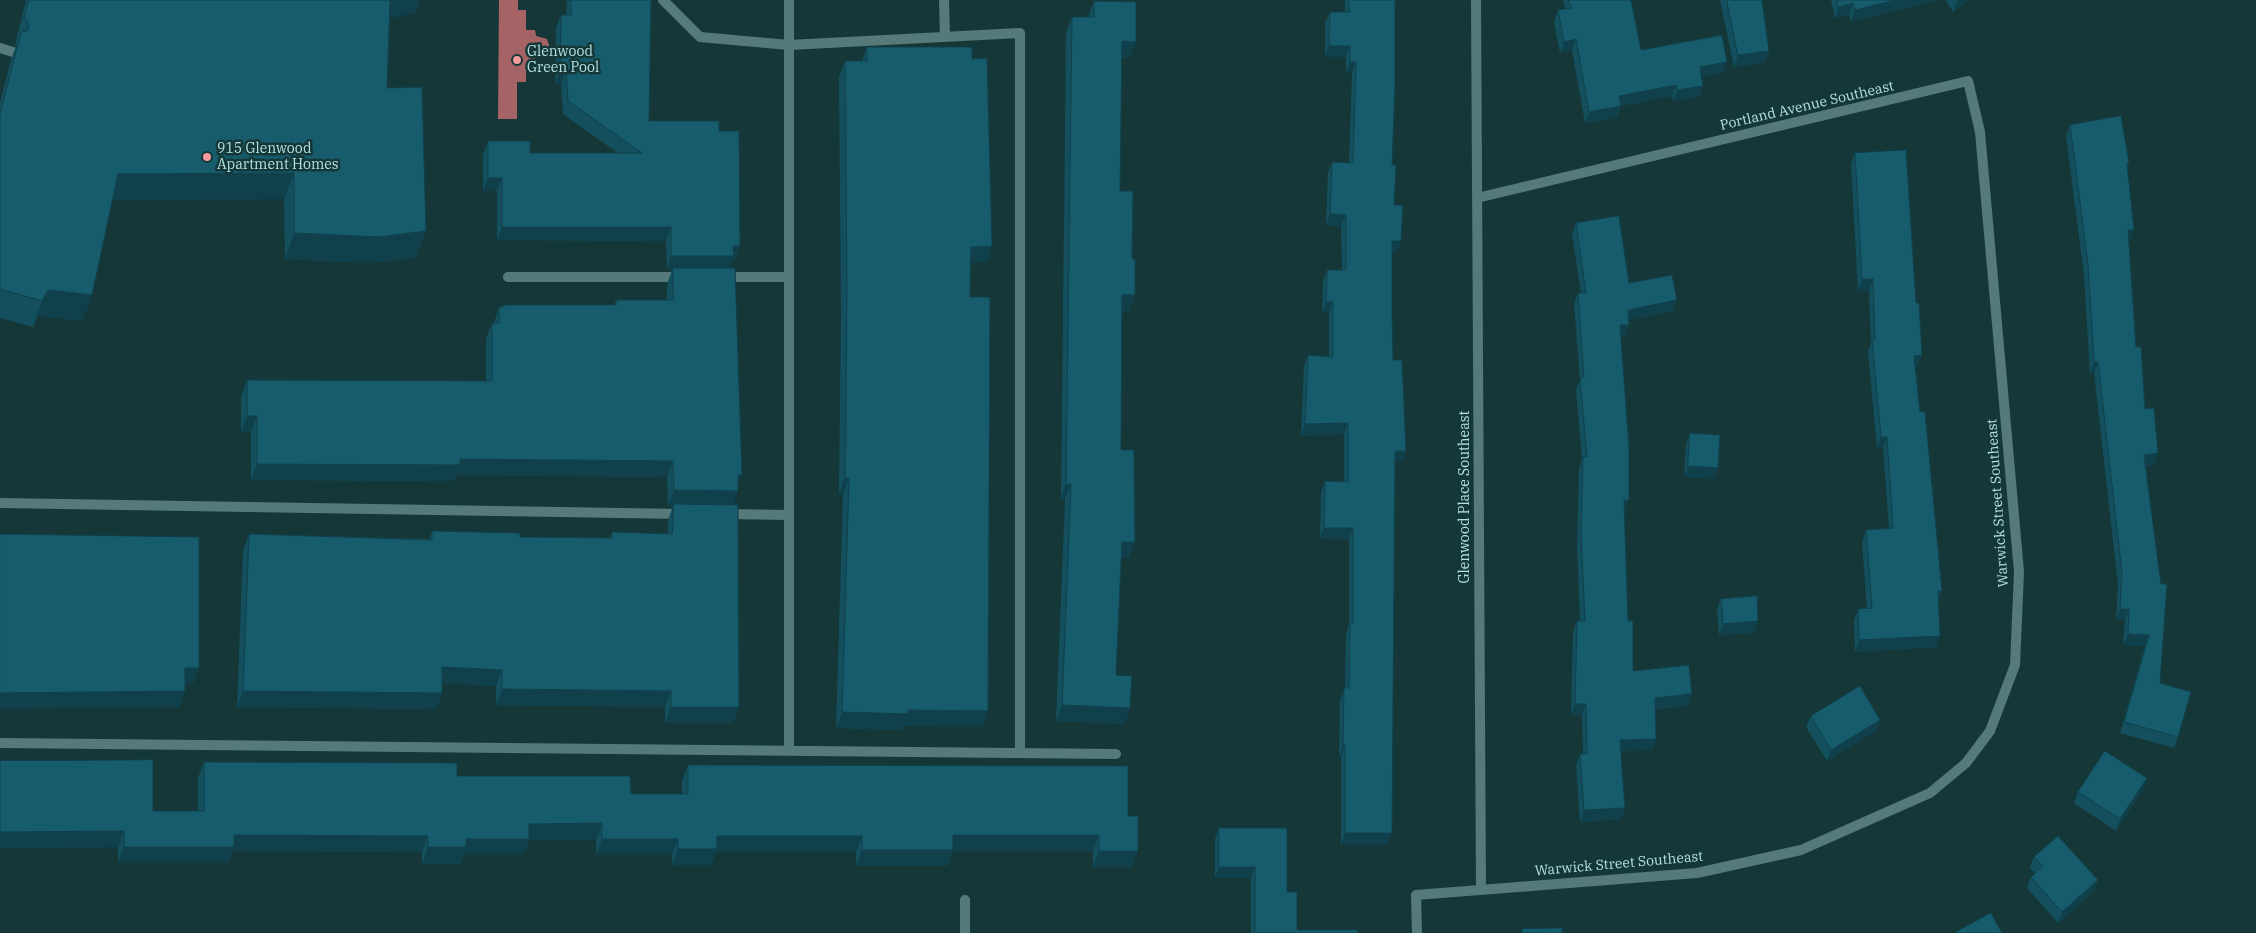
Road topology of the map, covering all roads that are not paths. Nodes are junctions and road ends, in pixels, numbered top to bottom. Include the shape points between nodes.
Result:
1 (662, 0) edge
2 (944, 0) edge
3 (1476, 0) edge
4 (789, 2) edge
5 (945, 37) junction
6 (788, 45) junction
7 (0, 48) edge
8 (13, 52) dead end
9 (1477, 198) junction
10 (1991, 258) joint
11 (508, 277) dead end
12 (692, 277) edge
13 (711, 277) edge
14 (788, 277) junction
15 (0, 503) edge
16 (699, 514) edge
17 (719, 514) edge
18 (788, 515) junction
19 (0, 743) edge
20 (788, 751) junction
21 (1020, 753) junction
22 (1116, 754) dead end
23 (1481, 890) junction
24 (965, 900) dead end
25 (965, 933) edge
26 (1417, 933) edge

1 - 6 street via 700,37
2 - 5 street
3 - 9 street, Glenwood Place Southeast
4 - 6 street
5 - 6 street
5 - 21 street via 1020,33
6 - 14 street
7 - 8 street
9 - 10 street, Portland Avenue Southeast via 1968,81 1980,132
9 - 23 street, Glenwood Place Southeast
10 - 23 street, Warwick Street Southeast via 2019,572 2015,666 1990,731 1966,762 1930,793 1801,850 1697,873
11 - 12 street
13 - 14 street
14 - 18 street
15 - 16 street
17 - 18 street
18 - 20 street
19 - 20 street
20 - 21 street
21 - 22 street
23 - 26 street via 1416,895
24 - 25 street

